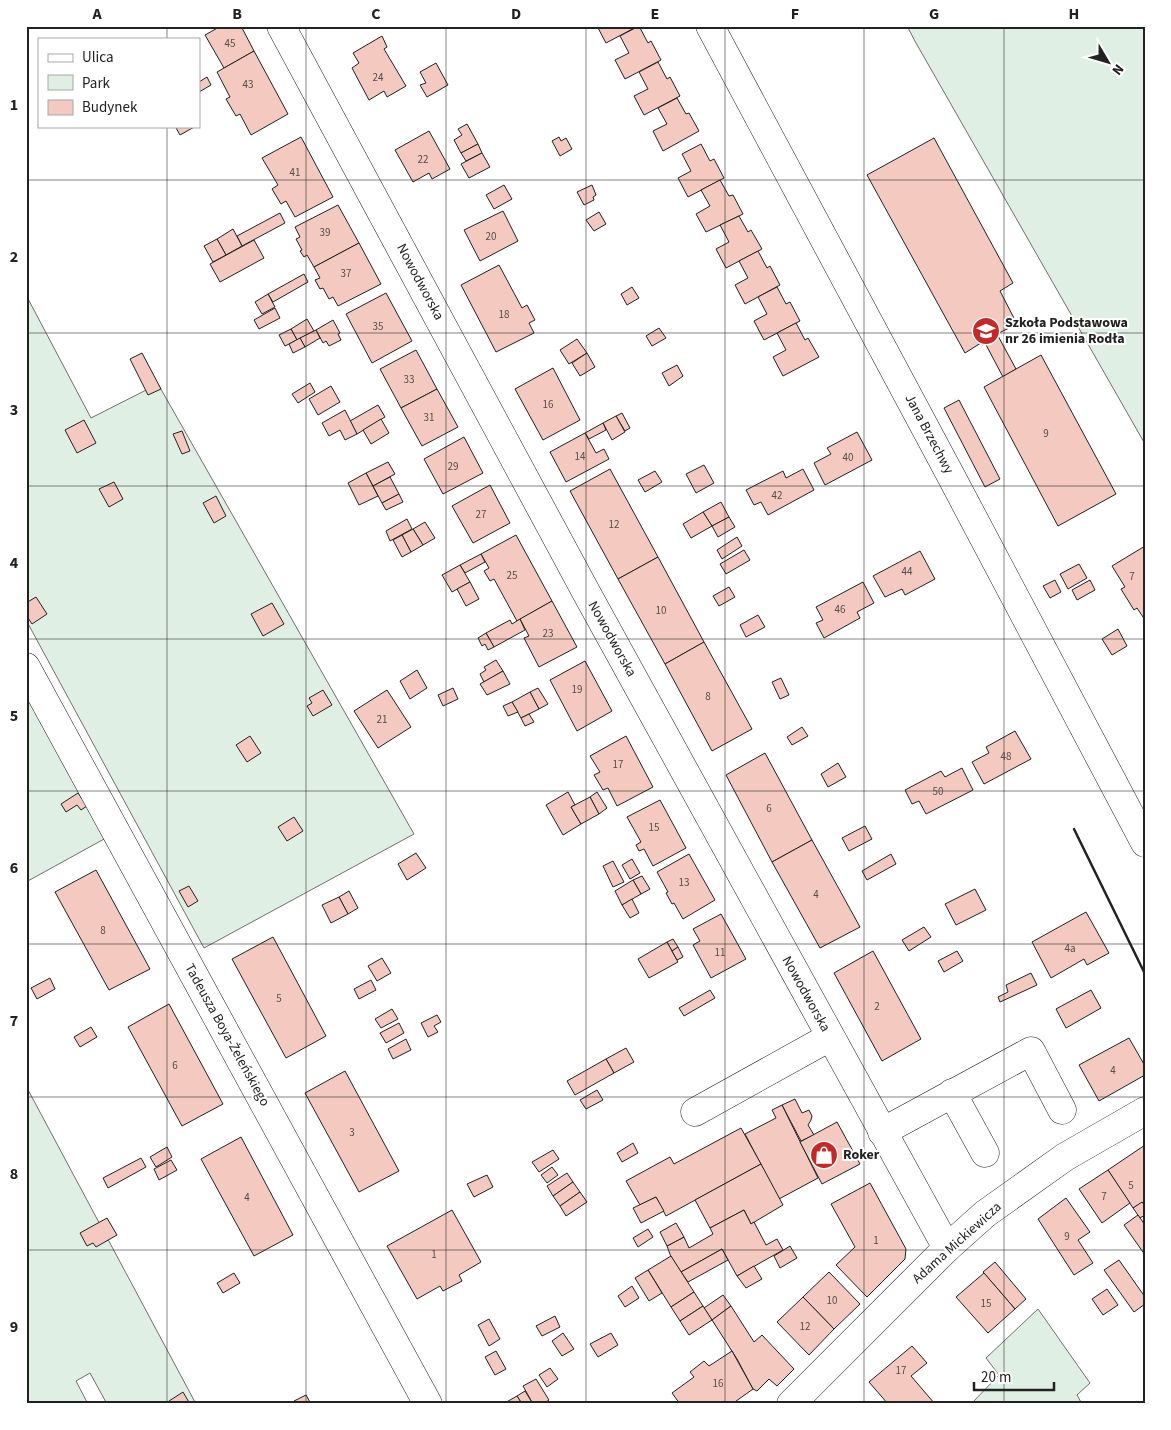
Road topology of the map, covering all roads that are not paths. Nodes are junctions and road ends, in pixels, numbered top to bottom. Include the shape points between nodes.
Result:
1 (281, 26) edge
2 (710, 26) edge
3 (26, 667) edge
4 (1145, 843) edge
5 (830, 1037) junction
6 (952, 1093) junction
7 (1062, 1110) dead end
8 (1145, 1111) edge
9 (695, 1112) dead end
10 (882, 1132) junction
11 (985, 1153) dead end
12 (947, 1248) junction
13 (428, 1404) edge
14 (791, 1404) edge

1 - 5 street, Nowodworska
2 - 4 street, Jana Brzechwy
3 - 13 street, Tadeusza Boya-Żeleńskiego
5 - 9 street
5 - 10 street, Nowodworska
6 - 7 street via 1031,1051
6 - 10 street
6 - 11 street
8 - 12 street, Adama Mickiewicza via 1065,1157 985,1214
10 - 12 street, Nowodworska
12 - 14 street, Adama Mickiewicza

